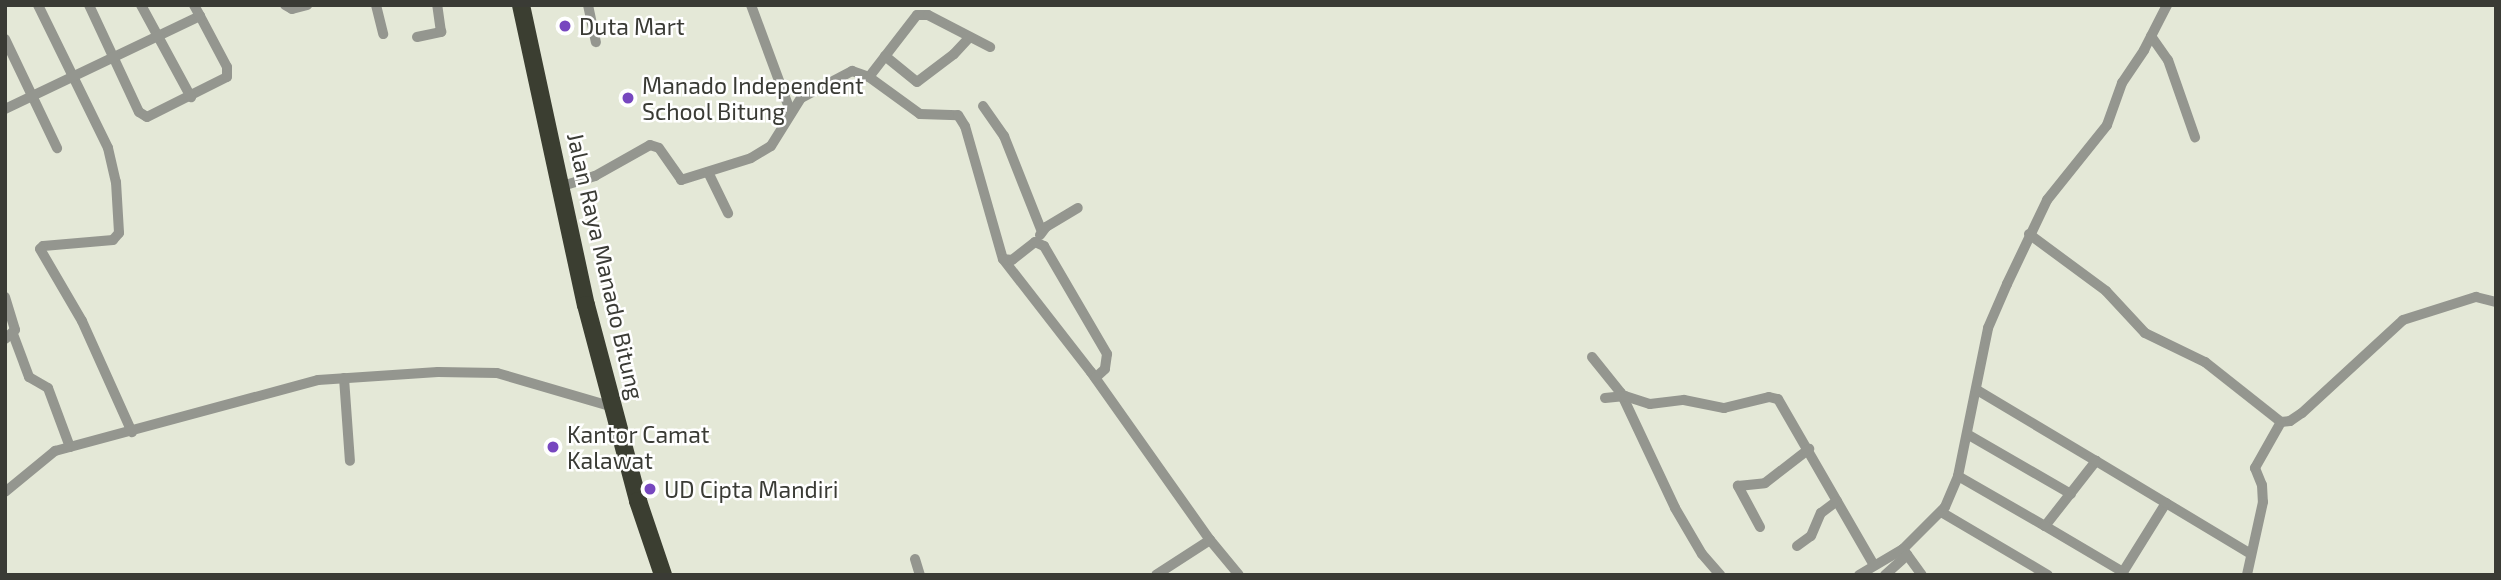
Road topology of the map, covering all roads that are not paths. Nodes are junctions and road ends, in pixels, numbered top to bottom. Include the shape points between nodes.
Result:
1 (38, 5) edge
2 (89, 5) edge
3 (142, 5) edge
4 (194, 5) edge
5 (285, 5) edge
6 (307, 5) edge
7 (376, 5) edge
8 (437, 5) edge
9 (521, 5) edge
10 (587, 5) edge
11 (751, 5) edge
12 (2167, 5) edge
13 (200, 16) junction
14 (383, 33) dead end
15 (156, 35) junction
16 (2151, 36) junction
17 (417, 37) dead end
18 (970, 37) junction
19 (5, 39) edge
20 (596, 42) dead end
21 (990, 47) dead end
22 (885, 56) junction
23 (114, 57) junction
24 (75, 77) junction
25 (869, 78) junction
26 (33, 97) junction
27 (191, 97) junction
28 (983, 106) dead end
29 (5, 109) edge
30 (791, 113) junction
31 (2195, 137) dead end
32 (57, 148) dead end
33 (708, 173) junction
34 (559, 187) junction
35 (1078, 208) dead end
36 (728, 212) dead end
37 (1042, 232) junction
38 (2029, 234) junction
39 (1032, 243) junction
40 (1003, 259) junction
41 (5, 297) edge
42 (2496, 303) edge
43 (9, 336) edge
44 (1592, 357) dead end
45 (344, 378) junction
46 (1095, 378) junction
47 (1977, 390) junction
48 (1623, 396) junction
49 (1605, 398) dead end
50 (613, 407) junction
51 (2281, 422) junction
52 (132, 432) junction
53 (1967, 434) junction
54 (70, 447) junction
55 (1809, 449) junction
56 (350, 461) dead end
57 (2096, 461) junction
58 (1958, 476) junction
59 (5, 492) edge
60 (2071, 494) junction
61 (1837, 501) junction
62 (2166, 503) junction
63 (1941, 512) junction
64 (2045, 526) junction
65 (1760, 527) dead end
66 (1210, 540) junction
67 (1797, 546) dead end
68 (1905, 552) junction
69 (2251, 554) junction
70 (915, 559) dead end
71 (1874, 565) junction
72 (2122, 573) edge
73 (663, 575) edge
74 (920, 575) edge
75 (1156, 575) edge
76 (1240, 575) edge
77 (1720, 575) edge
78 (1859, 575) edge
79 (1885, 575) edge
80 (1922, 575) edge
81 (2048, 575) edge
82 (2247, 575) edge

1 - 24 street
2 - 23 street
3 - 15 street
4 - 13 street
5 - 6 street via 292,9
7 - 14 street
8 - 17 street via 440,33
9 - 34 highway, Jalan Raya Manado Bitung
10 - 20 street
11 - 30 street
12 - 16 street
13 - 15 street
13 - 27 street via 228,72 224,80
15 - 23 street
15 - 27 street
16 - 31 street via 2168,60
16 - 38 street via 2122,83 2107,125 2053,192
18 - 21 street
18 - 22 street via 928,15 917,15
18 - 22 street via 917,82
19 - 26 street
22 - 25 street
23 - 24 street
23 - 27 street via 144,117
24 - 26 street
24 - 52 street via 108,148 116,182 119,233 113,240 40,249 82,321
25 - 30 street via 855,71 845,73 801,98
25 - 40 street via 920,114 955,114 962,119
26 - 29 street
26 - 32 street
28 - 37 street via 1004,136
30 - 33 street via 762,154
33 - 34 street via 679,179 659,148 650,145 595,176
33 - 36 street
34 - 50 highway, Jalan Raya Manado Bitung
35 - 37 street
37 - 39 street
38 - 47 street via 1988,328
38 - 51 street via 2106,291 2145,333 2213,368
39 - 40 street via 1012,260
39 - 46 street via 1044,246 1107,354 1105,369
40 - 46 street
41 - 43 street
42 - 51 street via 2476,297 2403,320 2302,413
43 - 54 street via 29,377 48,388
44 - 48 street
45 - 50 street via 498,373
45 - 52 street via 289,387
45 - 56 street
46 - 66 street
47 - 53 street
47 - 57 street
48 - 49 street
48 - 55 street via 1646,404 1684,400 1724,408 1775,397
48 - 77 street via 1675,508
50 - 73 highway, Jalan Raya Manado Bitung
51 - 69 street via 2255,468 2263,502
52 - 54 street
53 - 58 street
53 - 60 street
54 - 59 street via 42,460
55 - 61 street
55 - 65 street via 1765,483 1738,486
57 - 60 street
57 - 62 street
58 - 63 street
58 - 64 street
60 - 64 street
61 - 67 street via 1821,513 1811,536
61 - 71 street
62 - 69 street
62 - 72 street
63 - 68 street
63 - 81 street
64 - 72 street
66 - 75 street
66 - 76 street
68 - 71 street
68 - 79 street
68 - 80 street
69 - 82 street
70 - 74 street
71 - 78 street

